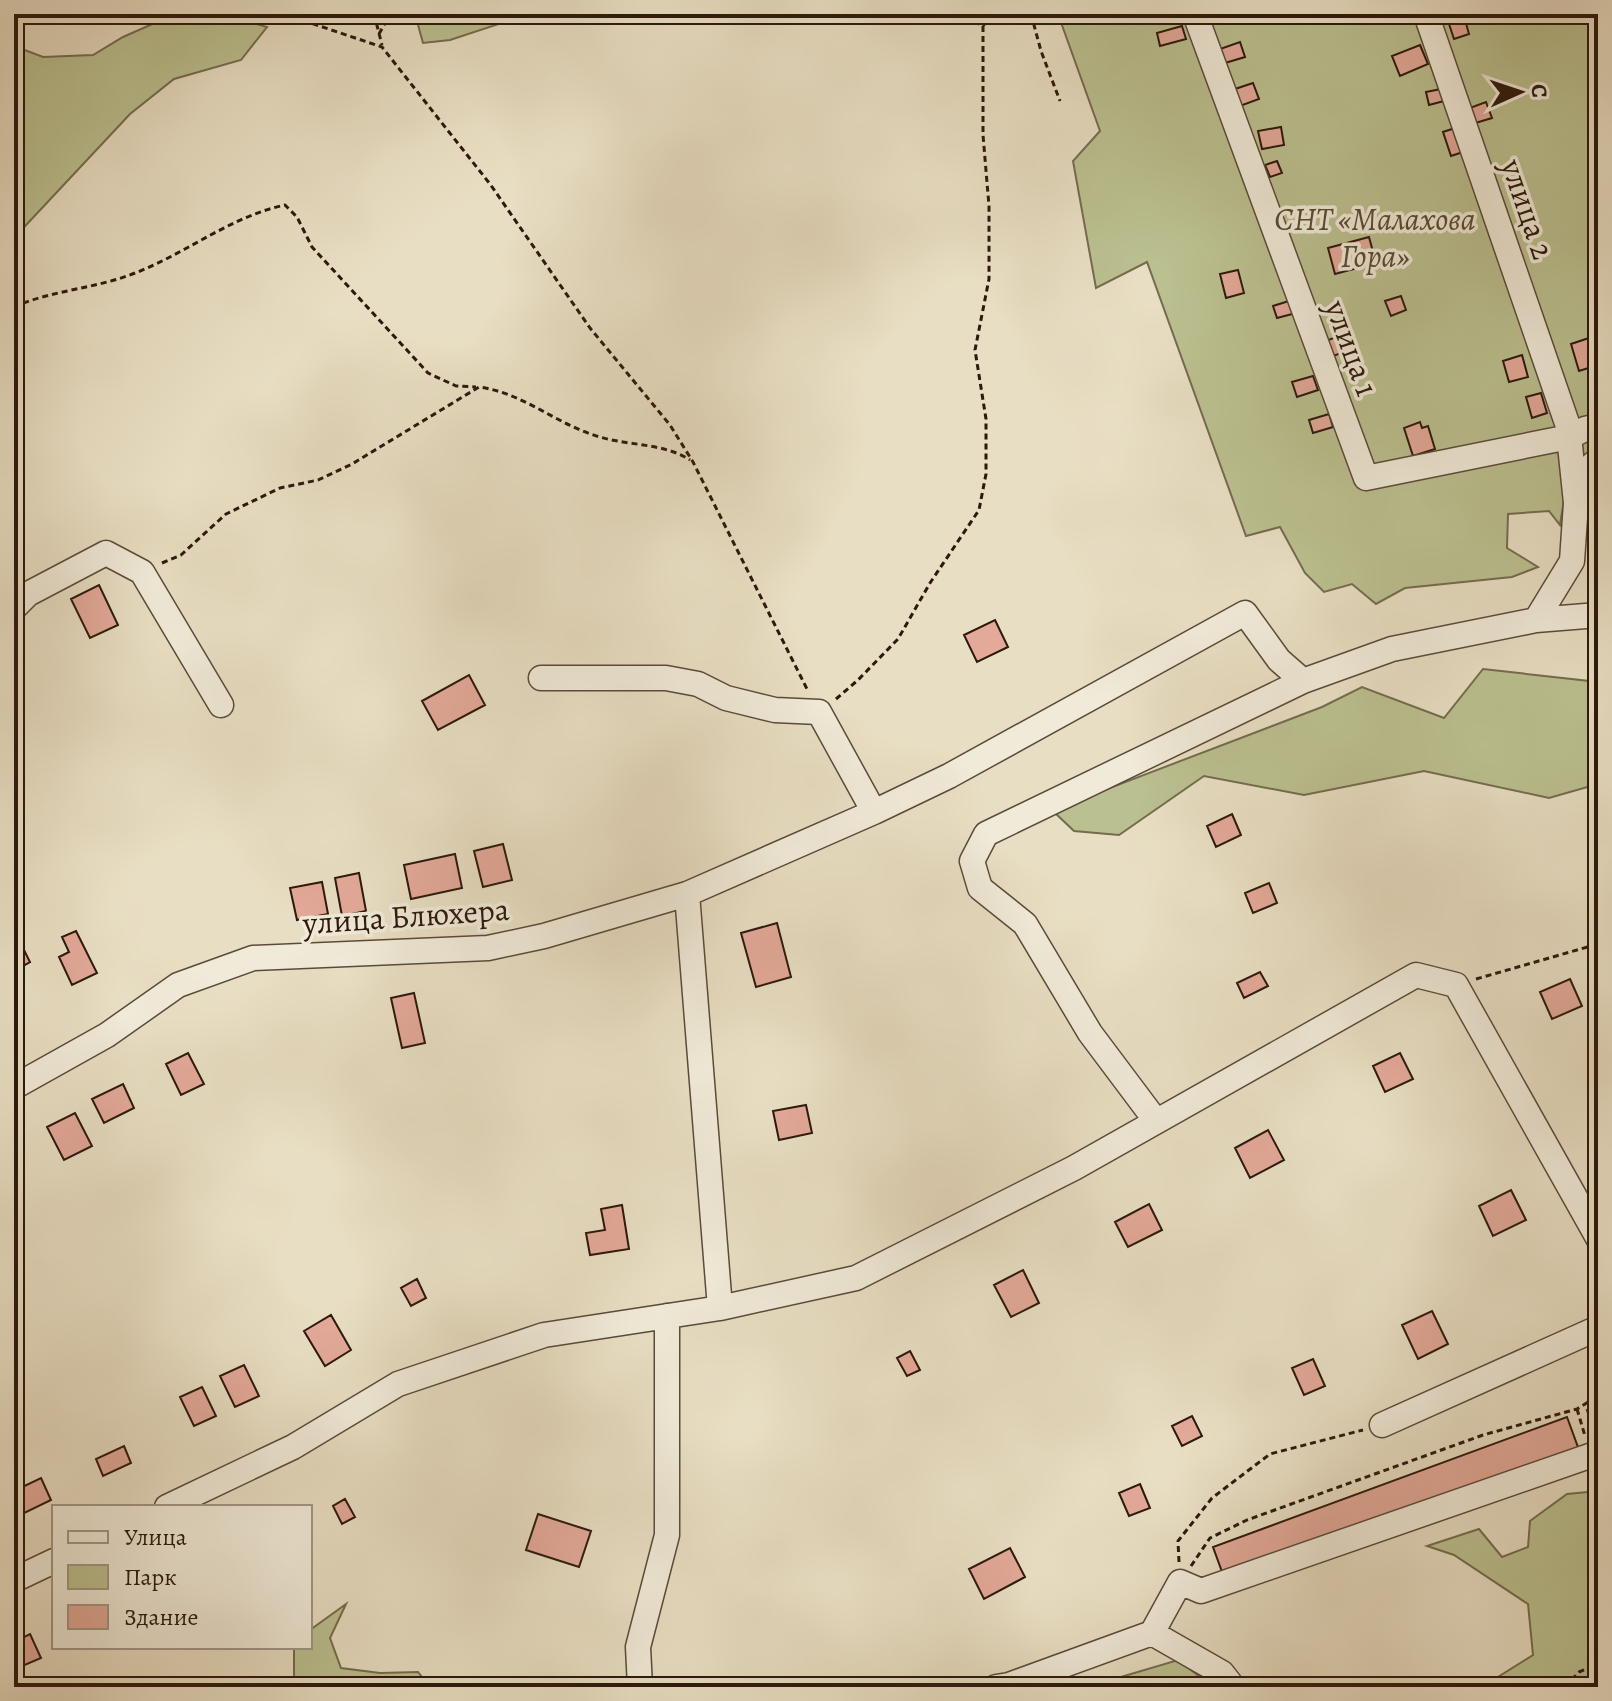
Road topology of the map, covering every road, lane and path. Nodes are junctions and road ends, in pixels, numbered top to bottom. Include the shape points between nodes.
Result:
1 (284, 14) edge
2 (374, 14) edge
3 (390, 14) edge
4 (1195, 14) edge
5 (1426, 14) edge
6 (1031, 16) edge
7 (940, 21) dead end
8 (983, 26) junction
9 (379, 34) junction
10 (382, 47) junction
11 (1060, 101) dead end
12 (14, 307) edge
13 (479, 387) junction
14 (1598, 426) edge
15 (1569, 432) junction
16 (1598, 460) edge
17 (693, 462) junction
18 (1576, 503) junction
19 (142, 572) junction
20 (14, 608) edge
21 (1598, 615) edge
22 (1536, 620) junction
23 (541, 678) dead end
24 (1303, 681) junction
25 (221, 705) dead end
26 (819, 712) junction
27 (874, 812) junction
28 (687, 894) junction
29 (1598, 944) edge
30 (1456, 985) junction
31 (14, 1087) edge
32 (1156, 1121) junction
33 (1598, 1238) edge
34 (720, 1308) junction
35 (667, 1316) junction
36 (1598, 1328) edge
37 (1598, 1396) edge
38 (1577, 1409) junction
39 (1382, 1425) joint
40 (1595, 1454) edge
41 (171, 1505) edge
42 (52, 1562) edge
43 (14, 1580) edge
44 (1180, 1582) junction
45 (1152, 1633) junction
46 (1598, 1664) edge
47 (640, 1687) edge
48 (996, 1687) edge
49 (1233, 1687) edge
50 (1565, 1687) edge

1 - 10 path
2 - 9 path
3 - 9 path
4 - 15 street, улица 1 via 1366,478
5 - 15 street, улица 2
6 - 8 path via 991,16
6 - 11 path
7 - 8 path via 969,19
8 - 26 path via 989,279 975,350 986,419 986,474 979,510 898,639
9 - 10 path
10 - 17 path via 490,184 590,328 670,425
12 - 13 path via 127,276 261,210 285,205 312,247 428,373 456,386
13 - 17 path via 510,394 601,438 676,451
13 - 19 path via 352,464 318,480 280,488 226,514 181,555
14 - 15 street
15 - 18 street, улица 2
16 - 18 street
17 - 26 path
18 - 22 street via 1572,561
19 - 20 street via 106,553 28,594
19 - 25 street
21 - 22 street
22 - 24 street via 1392,649
23 - 26 street via 666,678 775,710
24 - 27 street, улица Блюхера via 1279,660 1245,613
24 - 32 street via 986,834 972,861 980,888 1025,924 1090,1033
26 - 27 street
27 - 28 street, улица Блюхера
28 - 31 street, улица Блюхера via 488,948 253,958 178,985 107,1035
28 - 34 street
29 - 30 path
30 - 32 street via 1416,975
30 - 33 street
32 - 34 street via 856,1278
34 - 35 street
35 - 41 street via 544,1335 398,1384 293,1447
35 - 47 street via 667,1535 638,1647
36 - 39 street
37 - 38 path
38 - 40 path
38 - 44 path via 1483,1435 1247,1520 1210,1538
39 - 44 path via 1270,1454 1212,1498 1178,1541
40 - 44 street via 1201,1591
42 - 43 street
44 - 45 street
45 - 48 street
45 - 49 street via 1222,1673
46 - 50 path via 1579,1672

